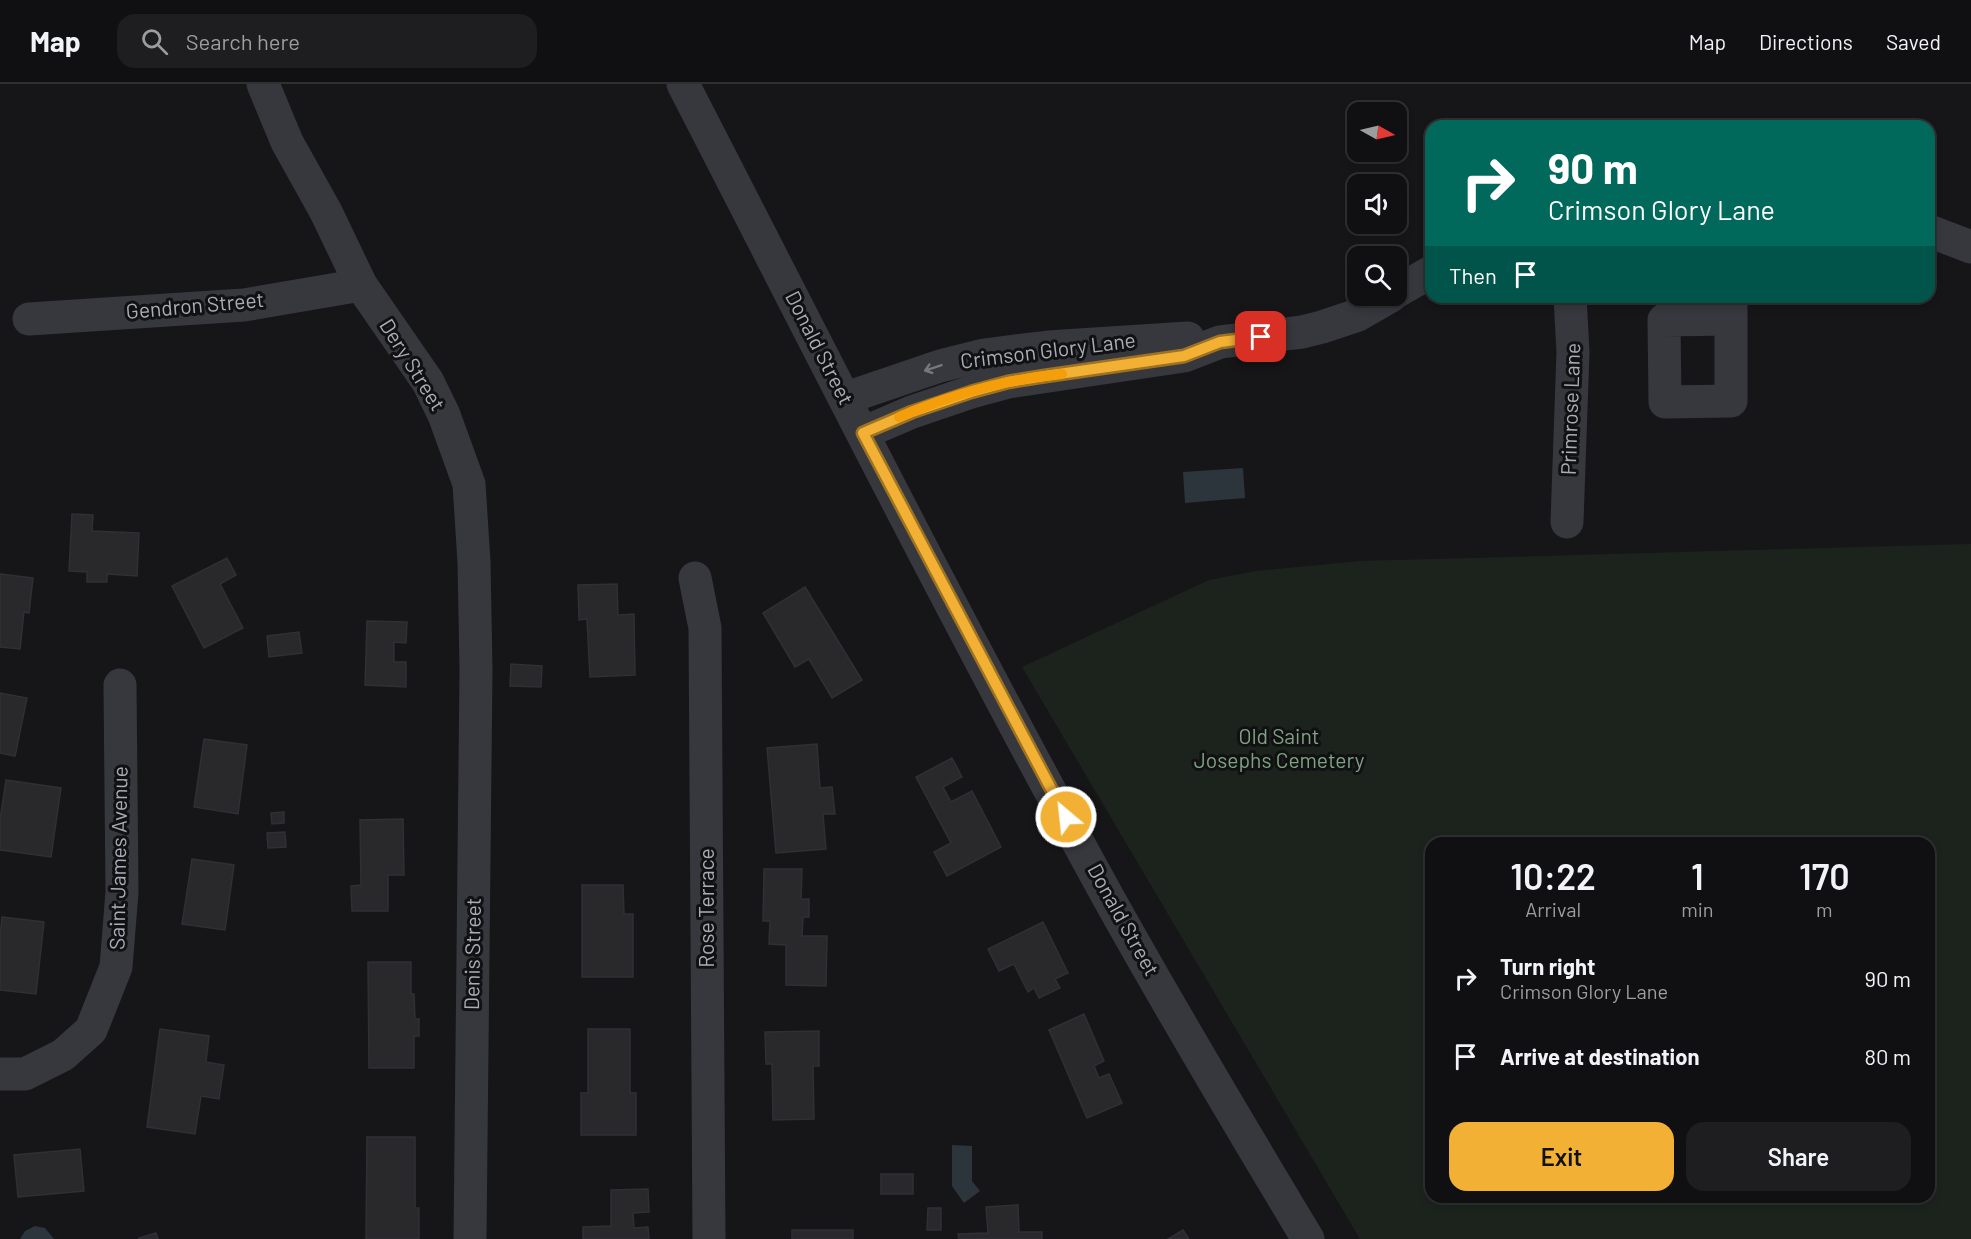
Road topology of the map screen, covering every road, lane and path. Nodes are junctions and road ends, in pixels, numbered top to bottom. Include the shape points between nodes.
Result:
1 (263, 84) edge
2 (683, 84) edge
3 (1935, 233) edge
4 (1971, 247) edge
5 (1425, 275) edge
6 (360, 285) junction
7 (1407, 286) edge
8 (1570, 303) edge
9 (1374, 306) edge
10 (29, 319) dead end
11 (1220, 342) junction
12 (846, 399) junction
13 (863, 433) junction
14 (1567, 522) dead end
15 (695, 578) dead end
16 (476, 669) joint
17 (120, 685) dead end
18 (0, 1074) edge
19 (471, 1239) edge
20 (709, 1239) edge
21 (1308, 1239) edge

1 - 6 street, Dery Street via 287,142
2 - 12 street, Donald Street
3 - 4 street
5 - 7 street
6 - 10 street, Gendron Street via 244,305
6 - 16 street, Dery Street via 428,382 469,484
8 - 14 street, Primrose Lane via 1574,352
9 - 11 street, Crimson Glory Lane via 1358,315 1302,332
11 -> 12 street, Crimson Glory Lane via 1182,338 1048,347 984,356 940,366
11 - 13 street, Crimson Glory Lane via 1184,356 999,385 912,412
12 - 13 street, Donald Street
13 - 21 street, Donald Street via 1109,898
15 - 20 street, Rose Terrace via 705,628
16 - 19 street, Denis Street
17 - 18 street, Saint James Avenue via 123,892 116,967 91,1030 63,1055 25,1074

